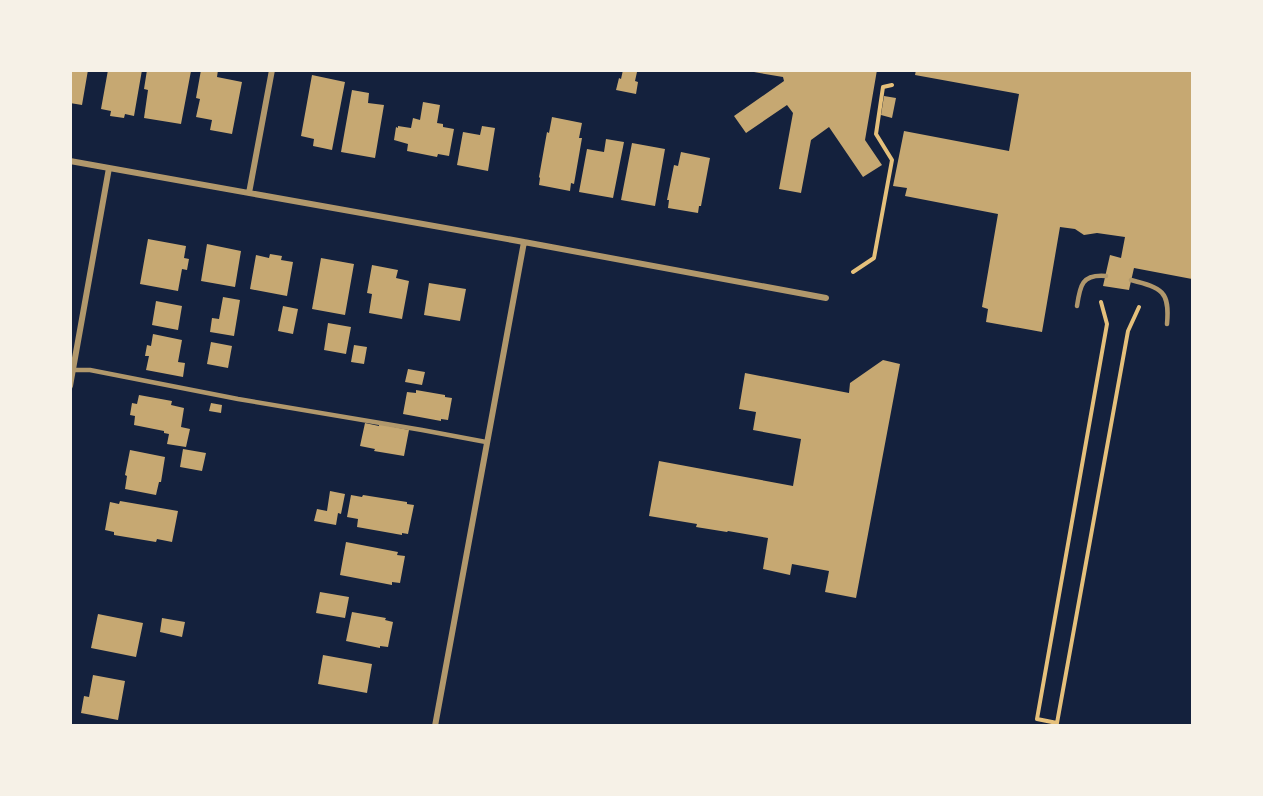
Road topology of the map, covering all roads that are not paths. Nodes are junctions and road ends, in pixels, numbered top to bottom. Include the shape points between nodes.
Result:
1 (272, 70) edge
2 (70, 161) edge
3 (109, 168) junction
4 (249, 193) junction
5 (524, 242) junction
6 (1106, 276) dead end
7 (1131, 280) dead end
8 (826, 298) dead end
9 (1077, 306) dead end
10 (1167, 324) dead end
11 (72, 370) edge
12 (70, 386) edge
13 (486, 442) junction
14 (435, 726) edge

1 - 4 street
2 - 3 street
3 - 4 street
3 - 11 street
4 - 5 street
5 - 8 street
5 - 13 street
6 - 9 lane via 1086,278
7 - 10 lane via 1152,285 1166,298
11 - 12 street
11 - 13 lane via 90,370
13 - 14 street

